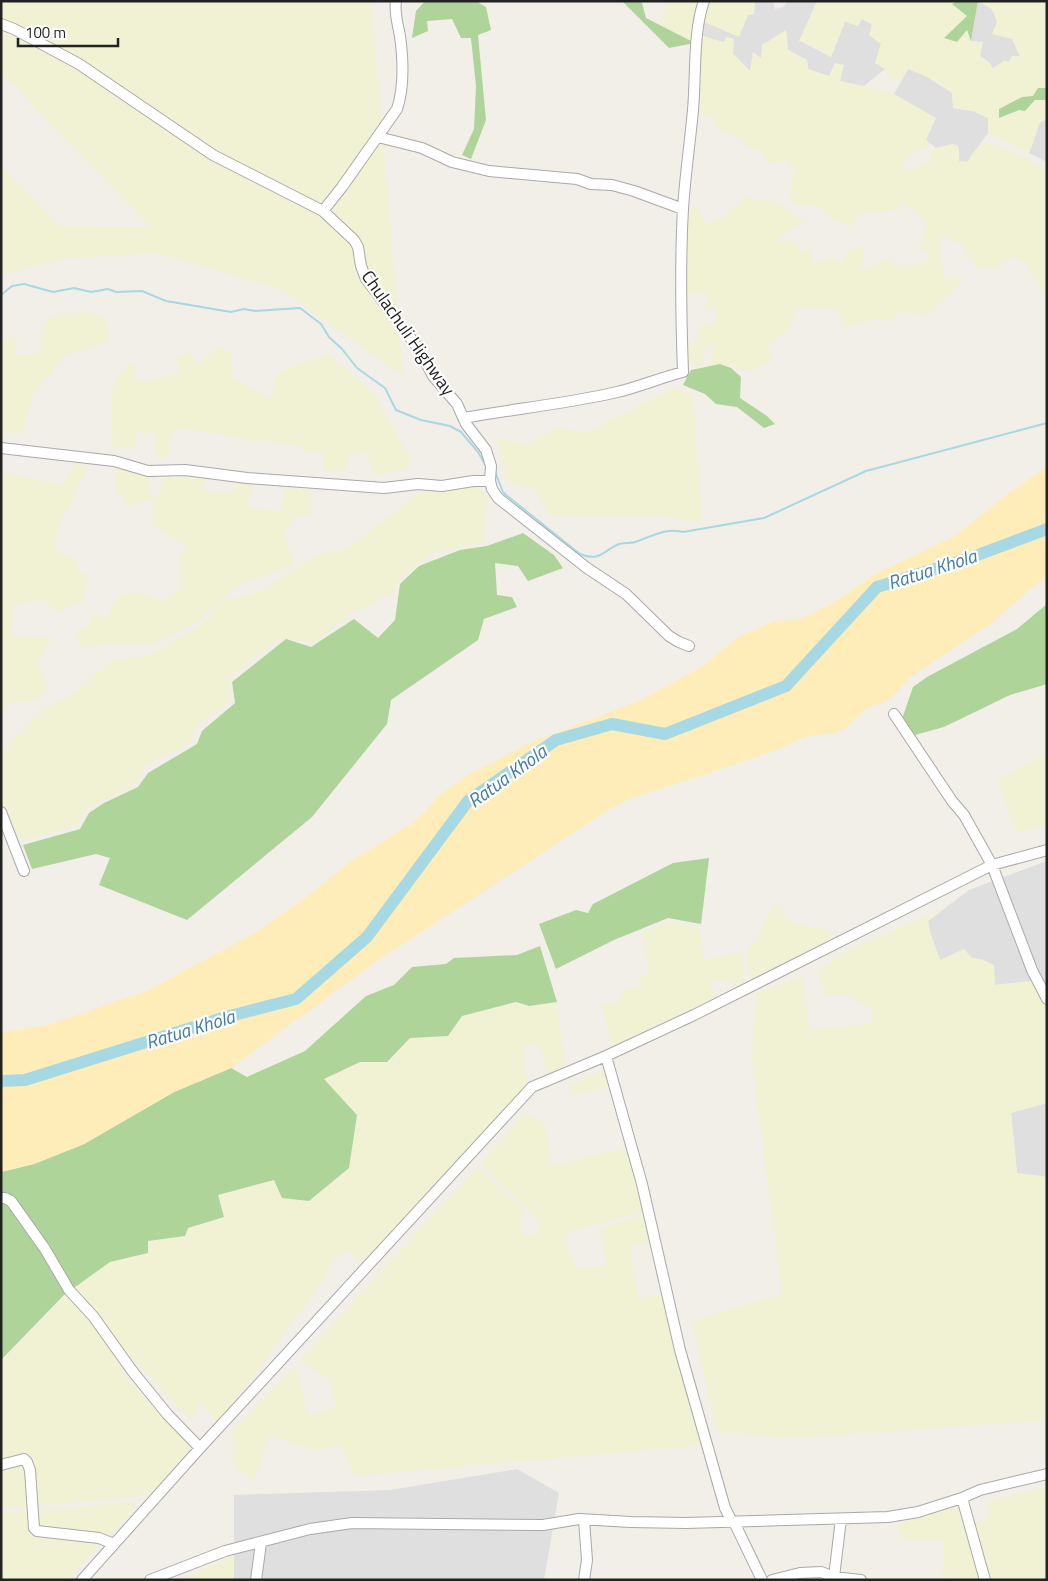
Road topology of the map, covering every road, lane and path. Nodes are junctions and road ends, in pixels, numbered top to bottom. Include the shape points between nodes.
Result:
1 (396, 1) edge
2 (704, 1) edge
3 (1, 24) edge
4 (378, 137) junction
5 (683, 209) junction
6 (323, 211) junction
7 (464, 418) junction
8 (1, 448) edge
9 (490, 481) junction
10 (689, 646) dead end
11 (894, 714) dead end
12 (1, 812) edge
13 (1047, 850) edge
14 (992, 865) junction
15 (24, 871) dead end
16 (1047, 998) edge
17 (606, 1056) junction
18 (1, 1198) edge
19 (200, 1448) junction
20 (1, 1465) edge
21 (1047, 1474) edge
22 (962, 1498) junction
23 (584, 1520) junction
24 (841, 1520) junction
25 (734, 1522) junction
26 (261, 1543) junction
27 (114, 1544) junction
28 (834, 1576) junction
29 (82, 1580) edge
30 (150, 1580) edge
31 (256, 1580) edge
32 (584, 1580) edge
33 (762, 1580) edge
34 (772, 1580) edge
35 (861, 1580) edge
36 (985, 1580) edge

1 - 4 street via 400,100
2 - 5 street via 697,33
3 - 6 street, Chulachuli Highway via 79,64 213,155
4 - 5 street via 489,171 577,179 634,191
4 - 6 street
5 - 7 street via 680,294 683,372 568,402
6 - 7 street, Chulachuli Highway via 354,240 366,279 418,348 433,376 457,404
7 - 9 street, Chulachuli Highway via 490,459
8 - 9 street via 114,461 148,471 185,470 374,488
9 - 10 street, Chulachuli Highway via 498,498 511,509 626,594 669,636
11 - 14 street via 964,815
12 - 15 street
13 - 14 street
14 - 16 street via 1032,970
14 - 17 street
17 - 19 street via 532,1087
17 - 25 street via 642,1184 695,1408 725,1508
18 - 19 street via 11,1201 69,1290 93,1316 168,1416
19 - 27 street
20 - 27 street via 24,1459 27,1462 34,1528 37,1531 99,1538
21 - 22 street via 980,1490
22 - 24 street via 918,1512
22 - 36 street
23 - 25 street
23 - 26 street via 543,1525 352,1523 310,1529
23 - 32 street via 587,1560
24 - 25 street
24 - 28 street
25 - 33 street
26 - 30 street via 225,1551
26 - 31 street
27 - 29 street
28 - 34 street via 821,1572 800,1573
28 - 35 street

